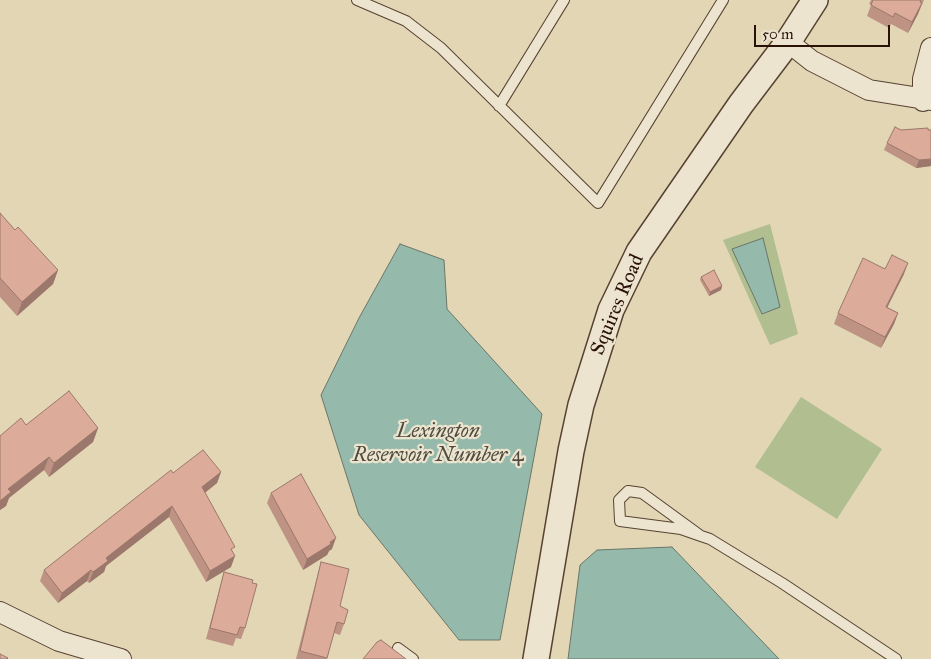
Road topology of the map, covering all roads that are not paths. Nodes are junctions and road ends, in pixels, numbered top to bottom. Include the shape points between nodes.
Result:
1 (357, 0) edge
2 (564, 0) edge
3 (723, 0) edge
4 (815, 0) edge
5 (788, 42) junction
6 (931, 48) edge
7 (927, 101) edge
8 (499, 106) junction
9 (701, 536) junction
10 (0, 612) edge
11 (398, 648) dead end
12 (121, 659) edge
13 (413, 659) edge
14 (536, 659) edge
15 (896, 659) edge

1 - 8 lane via 406,22 441,48
2 - 8 lane
3 - 8 lane via 598,203
4 - 5 street, Squires Road
5 - 7 street via 812,61 869,90
5 - 14 street, Squires Road via 644,245 611,310 579,414 558,518
6 - 7 street via 923,80
9 - 9 lane via 620,521 619,500 628,491 642,493
9 - 15 lane via 775,578
10 - 12 street via 59,641
11 - 13 lane

